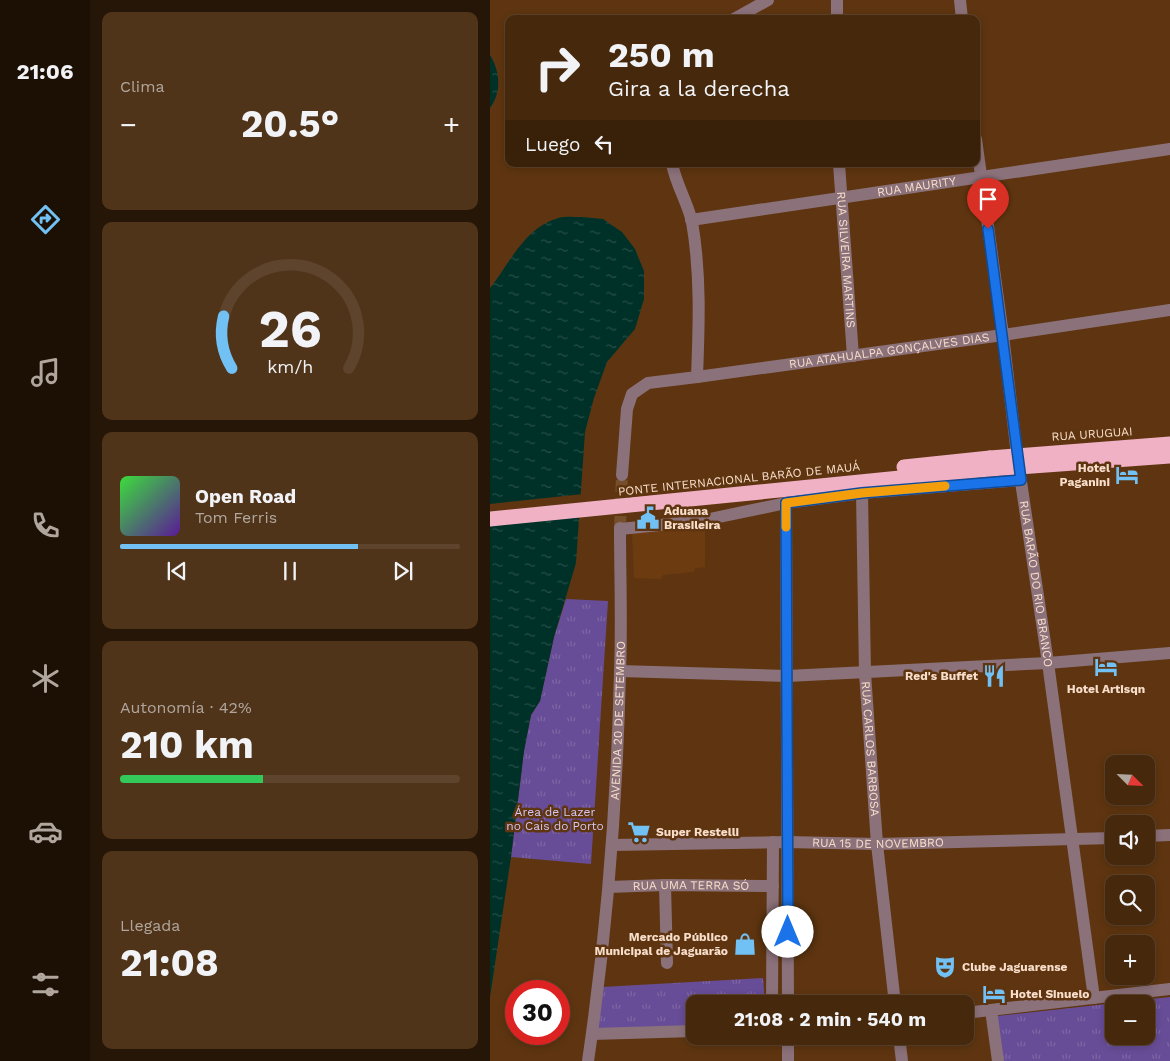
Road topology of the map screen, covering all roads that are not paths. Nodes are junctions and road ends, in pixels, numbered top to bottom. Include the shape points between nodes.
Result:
1 (768, 0) edge
2 (837, 0) edge
3 (960, 0) edge
4 (741, 15) edge
5 (837, 15) edge
6 (962, 15) edge
7 (1170, 150) edge
8 (673, 167) edge
9 (840, 167) edge
10 (980, 167) edge
11 (981, 176) junction
12 (841, 199) junction
13 (691, 220) junction
14 (1170, 310) edge
15 (1003, 336) junction
16 (852, 356) junction
17 (697, 377) junction
18 (1170, 444) edge
19 (1170, 456) edge
20 (990, 464) junction
21 (1019, 468) junction
22 (622, 475) tunnel mouth
23 (862, 493) junction
24 (786, 503) junction
25 (490, 510) edge
26 (490, 519) edge
27 (1170, 653) edge
28 (1048, 663) junction
29 (620, 671) junction
30 (865, 673) junction
31 (787, 676) junction
32 (1170, 835) edge
33 (1155, 836) edge
34 (1105, 838) edge
35 (1073, 840) junction
36 (773, 842) junction
37 (787, 842) junction
38 (876, 844) junction
39 (612, 845) junction
40 (665, 885) junction
41 (773, 886) junction
42 (609, 887) junction
43 (667, 963) dead end
44 (1170, 989) edge
45 (772, 995) edge
46 (788, 995) edge
47 (894, 995) edge
48 (1094, 998) junction
49 (991, 1010) junction
50 (974, 1012) edge
51 (686, 1032) edge
52 (592, 1034) junction
53 (788, 1045) edge
54 (900, 1045) edge
55 (588, 1061) edge
56 (788, 1061) edge
57 (902, 1061) edge
58 (998, 1061) edge

1 - 4 street
2 - 5 street
3 - 6 street
7 - 11 street, RUA MAURITY
8 - 13 street
9 - 12 street, RUA SILVEIRA MARTINS
10 - 11 street, RUA BARÃO DO RIO BRANCO
11 - 12 street, RUA MAURITY
11 - 15 street, RUA BARÃO DO RIO BRANCO
12 - 13 street, RUA MAURITY
12 - 16 street, RUA SILVEIRA MARTINS
13 - 17 street via 700,302
14 - 15 street, RUA ATAHUALPA GONÇALVES DIAS
15 - 16 street, RUA ATAHUALPA GONÇALVES DIAS
15 - 21 street, RUA BARÃO DO RIO BRANCO
16 - 17 street, RUA ATAHUALPA GONÇALVES DIAS
17 - 22 street, RUA ATAHUALPA GONÇALVES DIAS via 648,383 632,394 627,408
18 - 21 highway, RUA URUGUAI
19 - 21 highway
20 - 21 highway
20 - 25 highway, PONTE INTERNACIONAL BARÃO DE MAUÁ, bridge
20 - 26 highway, PONTE INTERNACIONAL BARÃO DE MAUÁ, bridge
21 - 23 street
21 - 28 street, RUA BARÃO DO RIO BRANCO
23 - 24 street
23 - 30 street, RUA CARLOS BARBOSA
24 - 29 street, AVENIDA 20 DE SETEMBRO via 700,521 620,528
24 - 31 street
27 - 28 street
28 - 30 street
28 - 35 street, RUA BARÃO DO RIO BRANCO
29 - 31 street
29 - 39 street, AVENIDA 20 DE SETEMBRO
30 - 31 street
30 - 38 street, RUA CARLOS BARBOSA
31 - 37 street
32 - 33 street
34 - 35 street, RUA 15 DE NOVEMBRO
35 - 38 street, RUA 15 DE NOVEMBRO
35 - 48 street, RUA BARÃO DO RIO BRANCO
36 - 37 street, RUA 15 DE NOVEMBRO
36 - 39 street, RUA 15 DE NOVEMBRO
36 - 41 street
37 - 38 street, RUA 15 DE NOVEMBRO
37 - 46 street
38 - 47 street, RUA CARLOS BARBOSA
39 - 42 street, AVENIDA 20 DE SETEMBRO
40 - 41 street, RUA UMA TERRA SÓ
40 - 42 street, RUA UMA TERRA SÓ
40 - 43 street
41 - 45 street
42 - 52 street, AVENIDA 20 DE SETEMBRO
44 - 48 street
48 - 49 street
49 - 50 street
49 - 58 street
51 - 52 street
52 - 55 street, AVENIDA 20 DE SETEMBRO
53 - 56 street
54 - 57 street

